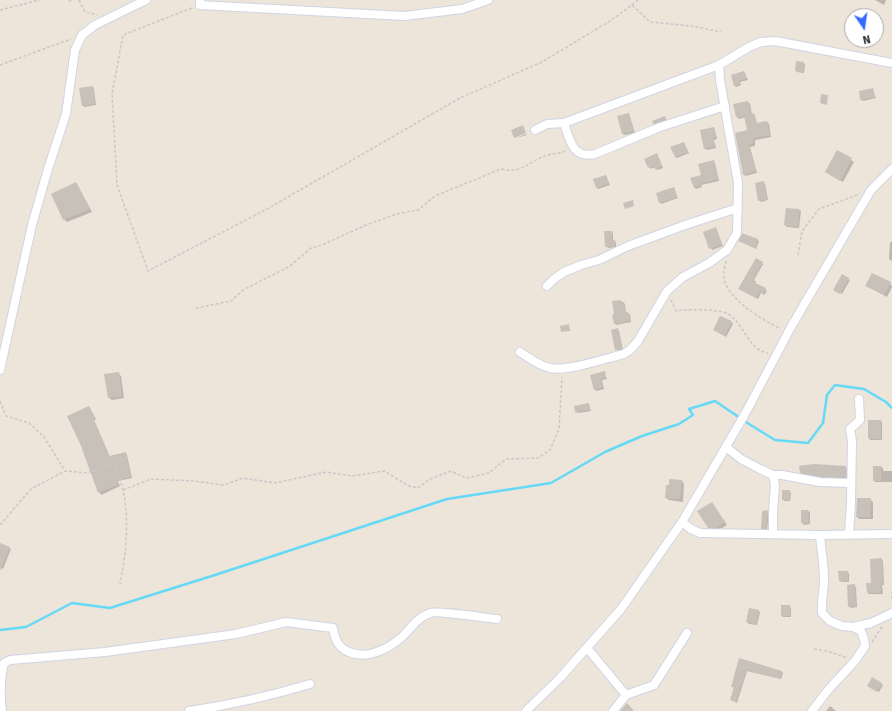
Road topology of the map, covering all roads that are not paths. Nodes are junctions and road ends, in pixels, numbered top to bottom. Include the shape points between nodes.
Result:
1 (146, 0) edge
2 (488, 0) edge
3 (200, 2) edge
4 (892, 63) edge
5 (720, 66) junction
6 (725, 106) junction
7 (564, 123) junction
8 (535, 130) dead end
9 (892, 169) edge
10 (738, 208) junction
11 (547, 286) dead end
12 (520, 352) dead end
13 (0, 370) edge
14 (859, 399) dead end
15 (726, 447) junction
16 (773, 475) junction
17 (851, 483) junction
18 (682, 522) junction
19 (773, 534) junction
20 (849, 534) junction
21 (892, 534) edge
22 (820, 535) junction
23 (892, 613) edge
24 (497, 619) dead end
25 (854, 627) junction
26 (687, 633) dead end
27 (587, 648) junction
28 (310, 684) dead end
29 (626, 695) junction
30 (2, 711) edge
31 (189, 711) edge
32 (526, 711) edge
33 (613, 711) edge
34 (812, 711) edge

1 - 13 street via 95,25 82,35 75,50 66,114 32,225
2 - 3 street via 462,9 404,16
4 - 5 street via 775,41 761,42 748,47
5 - 6 street
5 - 7 street
6 - 7 street via 660,127 595,154 580,155 574,149
6 - 10 street via 738,183
7 - 8 street via 546,124
9 - 15 street via 871,190 791,327
10 - 11 street via 580,265 564,272
10 - 12 street via 736,233 727,250 667,291 638,340 624,354 563,369 539,365
14 - 17 street via 860,420 850,429
15 - 16 street via 760,470
15 - 18 street
16 - 17 street
16 - 19 street
17 - 20 street
18 - 19 street via 700,533
18 - 27 street via 622,609
19 - 22 street
20 - 21 street
20 - 22 street
22 - 25 street via 824,577 822,614 842,626
23 - 25 street via 872,623
24 - 30 street via 431,612 419,618 386,648 369,654 356,655 344,650 336,640 333,628 286,622 236,634 120,650 10,660 4,663 1,676
25 - 34 street via 861,631 865,646
26 - 29 street via 654,685
27 - 29 street
27 - 32 street
28 - 31 street via 224,706
29 - 33 street

